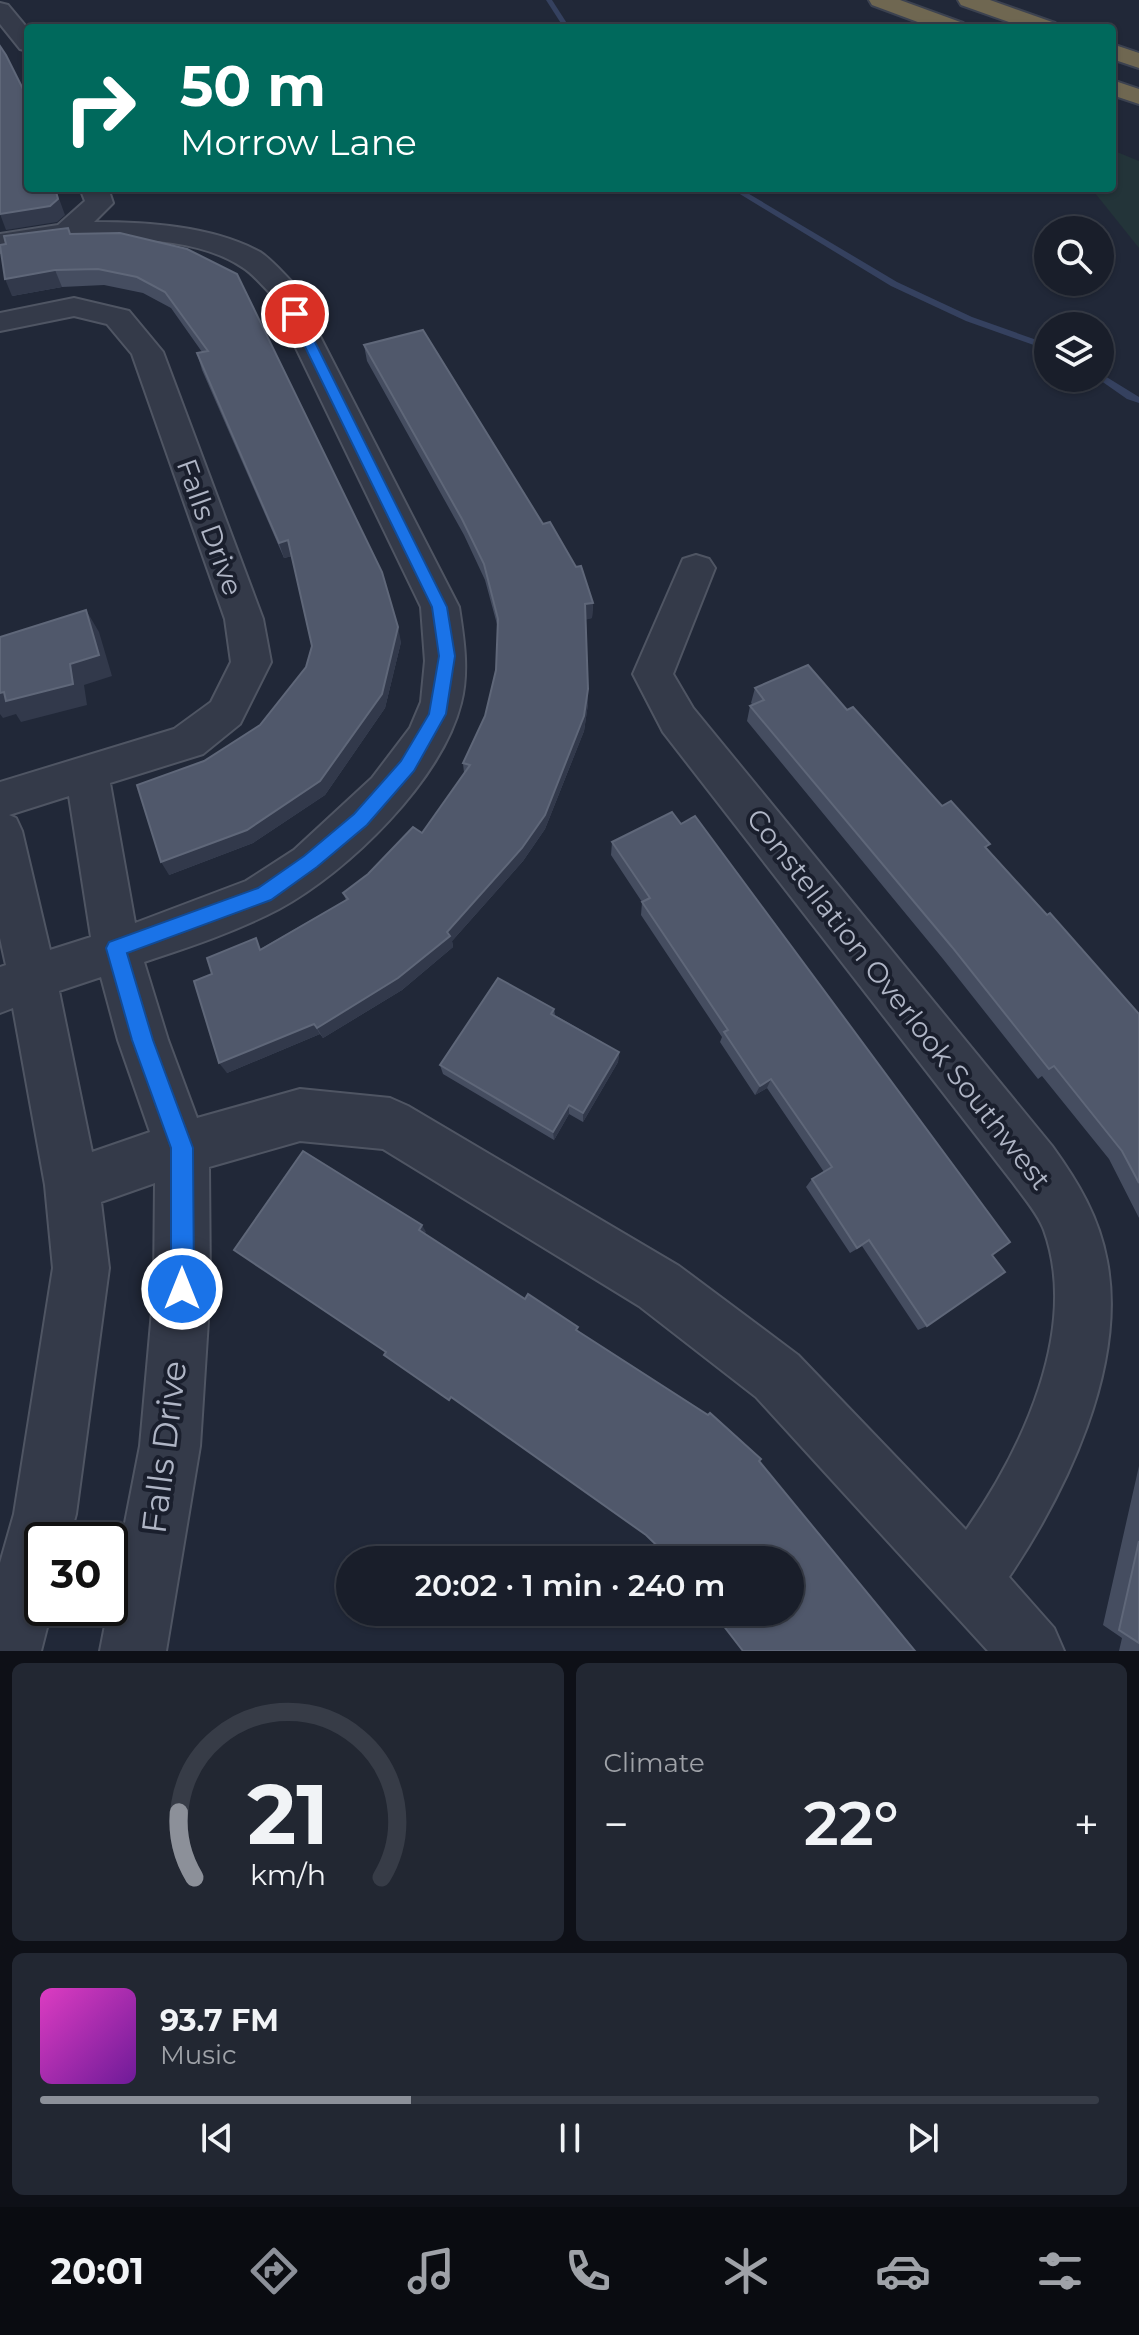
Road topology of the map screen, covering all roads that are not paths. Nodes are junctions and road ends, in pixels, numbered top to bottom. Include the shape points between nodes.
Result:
1 (880, 0) edge
2 (969, 0) edge
3 (0, 10) edge
4 (944, 24) edge
5 (1036, 24) edge
6 (24, 39) edge
7 (1116, 52) edge
8 (1139, 61) edge
9 (1116, 88) edge
10 (1139, 97) edge
11 (95, 192) edge
12 (68, 231) junction
13 (0, 243) edge
14 (0, 322) edge
15 (696, 568) dead end
16 (87, 774) junction
17 (0, 800) edge
18 (0, 831) edge
19 (116, 948) junction
20 (16, 984) edge
21 (182, 1148) junction
22 (72, 1185) junction
23 (970, 1581) junction
24 (8, 1651) edge
25 (133, 1651) edge
26 (1031, 1651) edge

1 - 4 highway
2 - 5 highway
3 - 6 street
7 - 8 highway
9 - 10 highway
11 - 12 street via 99,203
12 - 13 street
12 - 19 street via 126,230 185,239 247,256 282,288 440,607 447,656 437,714 407,766 361,819 265,894
14 - 16 street, Falls Drive via 74,307 118,317 147,352 244,619 251,662 226,713 188,742
15 - 23 street, Constellation Overlook Southwest via 653,674 678,720 1033,1165 1070,1226 1077,1251 1081,1303 1064,1399 1019,1505
16 - 17 street, Falls Drive
16 - 19 street, Falls Drive
18 - 20 street
19 - 20 street
19 - 21 street, Falls Drive
20 - 22 street
21 - 22 street
21 - 23 street via 300,1115 390,1124 659,1286 777,1376
21 - 25 street, Falls Drive via 182,1289 170,1446
22 - 24 street via 81,1268 45,1514
23 - 26 street

